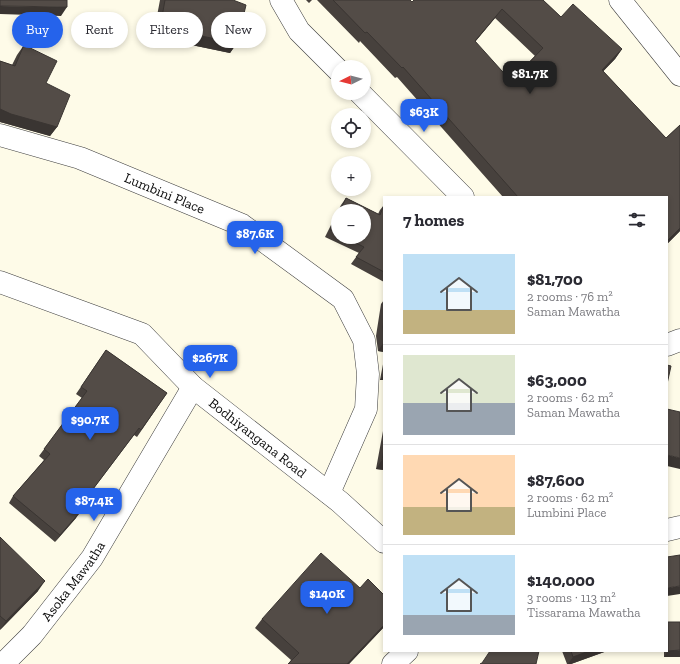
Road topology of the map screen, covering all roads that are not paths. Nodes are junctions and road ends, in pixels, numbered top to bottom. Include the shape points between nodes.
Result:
1 (281, 0) edge
2 (620, 0) edge
3 (331, 63) edge
4 (680, 75) edge
5 (367, 100) edge
6 (0, 135) edge
7 (462, 196) edge
8 (0, 282) edge
9 (680, 340) edge
10 (668, 345) edge
11 (193, 387) junction
12 (329, 493) junction
13 (680, 528) edge
14 (668, 530) edge
15 (383, 541) edge
16 (406, 652) edge
17 (3, 664) edge
18 (393, 664) edge

1 - 3 street via 300,31
2 - 4 street
5 - 7 street
6 - 12 street, Lumbini Place via 80,158 242,225 343,299 364,340 368,374 366,409
8 - 11 street, Bodhiyangana Road via 142,334
9 - 10 street
11 - 12 street, Bodhiyangana Road
11 - 17 street, Asoka Mawatha via 92,558 32,635
12 - 15 street, Bodhiyangana Road
13 - 14 street
16 - 18 street

